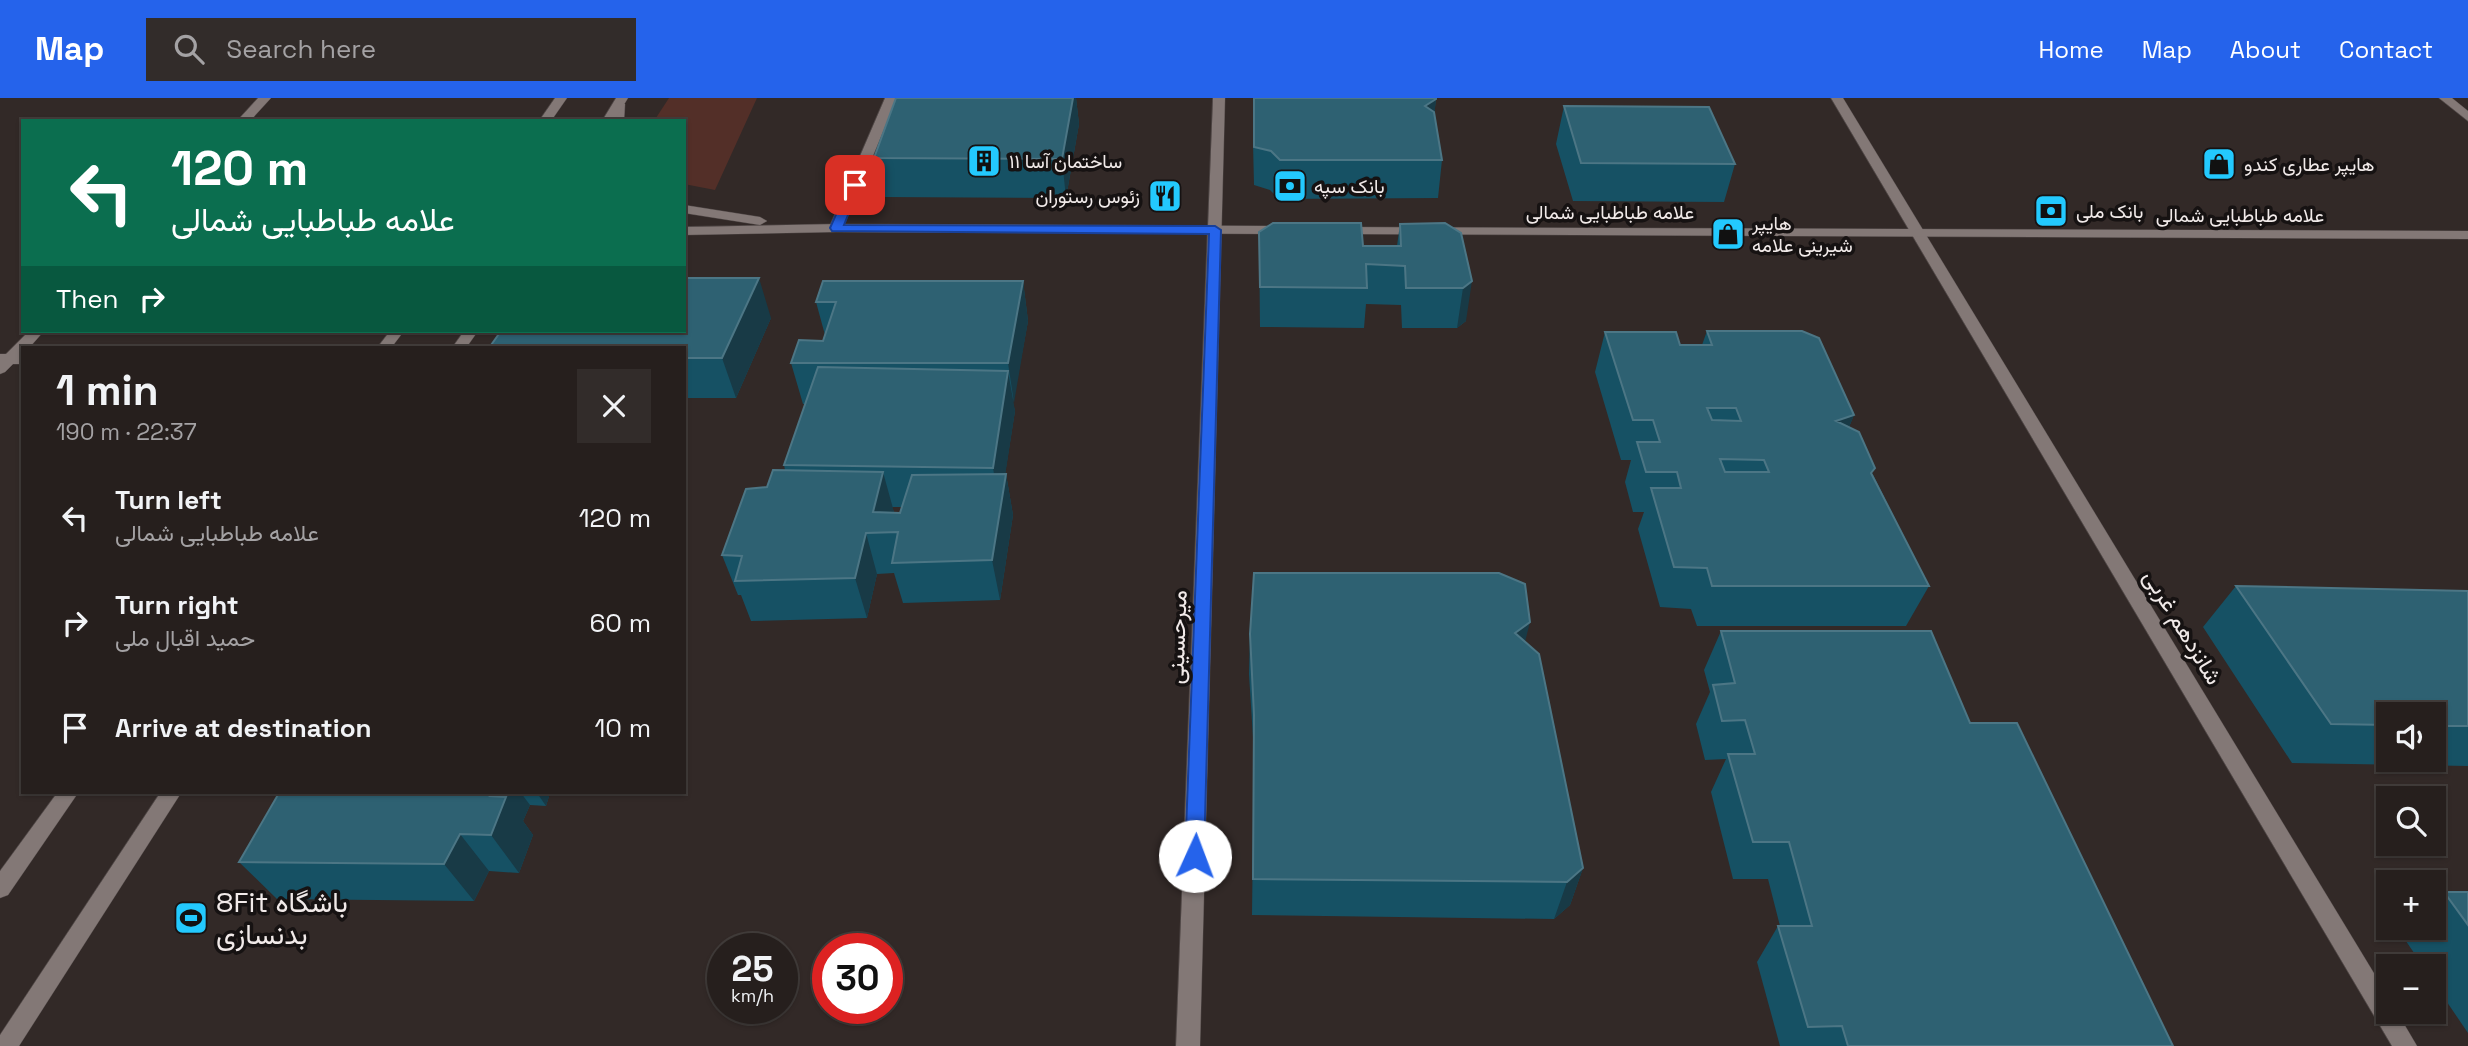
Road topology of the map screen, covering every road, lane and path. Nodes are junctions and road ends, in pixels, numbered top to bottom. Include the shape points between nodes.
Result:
1 (265, 98) edge
2 (561, 98) edge
3 (891, 98) edge
4 (1219, 98) edge
5 (1837, 98) edge
6 (2445, 98) edge
7 (620, 101) edge
8 (2468, 117) edge
9 (245, 119) edge
10 (546, 119) edge
11 (609, 119) edge
12 (618, 119) edge
13 (686, 209) edge
14 (836, 228) junction
15 (1215, 230) junction
16 (1298, 230) edge
17 (1325, 230) edge
18 (686, 231) edge
19 (1918, 233) junction
20 (2468, 235) edge
21 (686, 239) edge
22 (35, 333) edge
23 (22, 346) edge
24 (21, 348) edge
25 (8, 361) edge
26 (67, 794) edge
27 (170, 794) edge
28 (0, 888) edge
29 (6, 1046) edge
30 (1188, 1046) edge
31 (2405, 1046) edge

1 - 9 street
2 - 10 street
3 - 14 street
4 - 15 street, میرحسینی
5 - 19 street, شانزدهم غربی
6 - 8 street
7 - 11 street
7 - 12 street
13 - 14 street
14 - 15 street
14 - 18 street
14 - 21 street
15 - 16 street
15 - 30 street, میرحسینی
17 - 19 street, علامه طباطبایی شمالی
19 - 20 street, علامه طباطبایی شمالی
19 - 31 street, شانزدهم غربی
22 - 23 street
24 - 25 street
26 - 28 street
27 - 29 street

